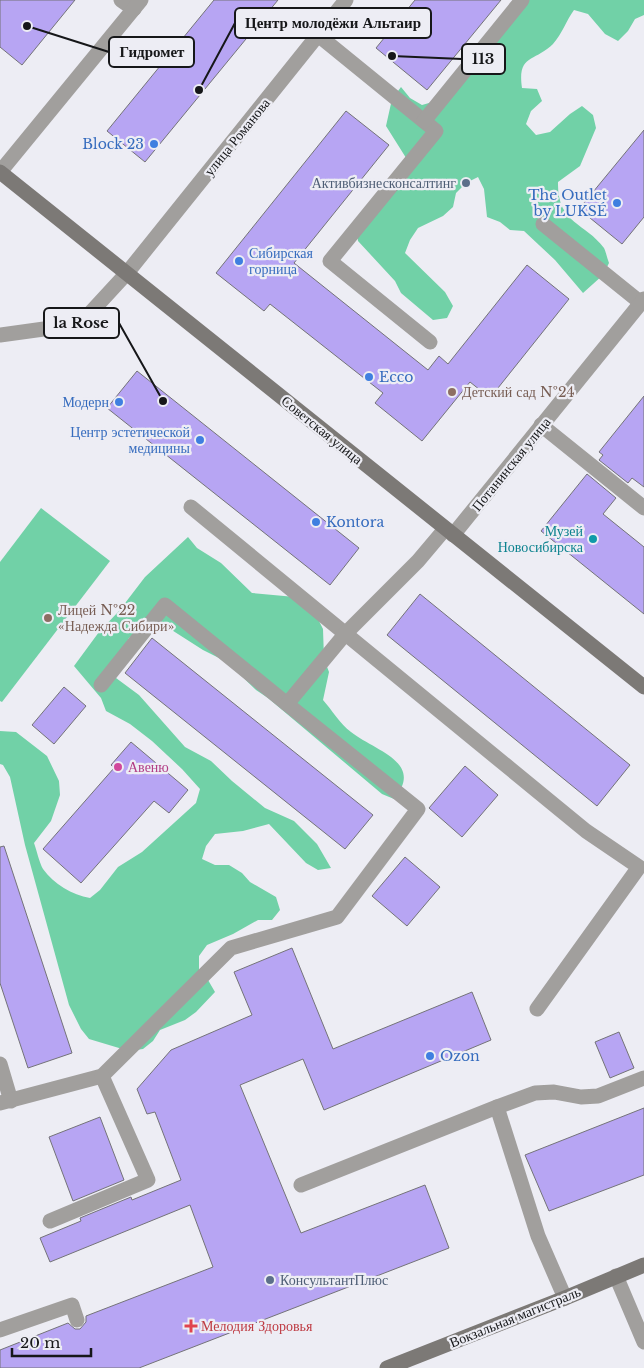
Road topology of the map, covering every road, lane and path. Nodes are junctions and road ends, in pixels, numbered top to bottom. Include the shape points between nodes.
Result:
1 (121, 0) edge
2 (346, 0) edge
3 (522, 0) edge
4 (138, 5) edge
5 (318, 35) junction
6 (424, 121) junction
7 (0, 172) edge
8 (543, 224) dead end
9 (127, 273) junction
10 (642, 301) edge
11 (0, 335) edge
12 (430, 342) dead end
13 (542, 426) junction
14 (191, 507) dead end
15 (644, 508) edge
16 (449, 532) junction
17 (346, 633) junction
18 (101, 685) dead end
19 (644, 687) edge
20 (287, 704) junction
21 (642, 866) edge
22 (537, 1009) dead end
23 (0, 1064) edge
24 (102, 1076) junction
25 (644, 1078) edge
26 (6, 1102) edge
27 (496, 1107) junction
28 (301, 1185) dead end
29 (50, 1221) dead end
30 (644, 1265) edge
31 (616, 1276) junction
32 (565, 1298) junction
33 (77, 1320) dead end
34 (0, 1330) edge
35 (644, 1342) edge
36 (386, 1368) edge

1 - 4 street
2 - 5 street, улица Романова
3 - 6 street
4 - 7 street
5 - 6 street
5 - 9 street, улица Романова
6 - 12 street via 436,131 330,261
7 - 9 street, Советская улица
8 - 10 street
9 - 11 street, улица Романова via 80,324
9 - 16 street, Советская улица
10 - 13 street, Потанинская улица
13 - 15 street
13 - 16 street, Потанинская улица
14 - 17 street
16 - 17 street, Потанинская улица
16 - 19 street, Советская улица
17 - 20 street, Потанинская улица
17 - 21 street via 586,831
18 - 20 street via 165,606
20 - 24 street via 418,809 337,917 231,948
21 - 22 street
23 - 26 street
24 - 26 street
24 - 29 street via 148,1180
25 - 27 street via 598,1096 535,1093
27 - 28 street
27 - 32 street via 538,1236
30 - 31 street, Вокзальная магистраль
31 - 32 street, Вокзальная магистраль
31 - 35 street
32 - 36 street, Вокзальная магистраль
33 - 34 street via 72,1305

